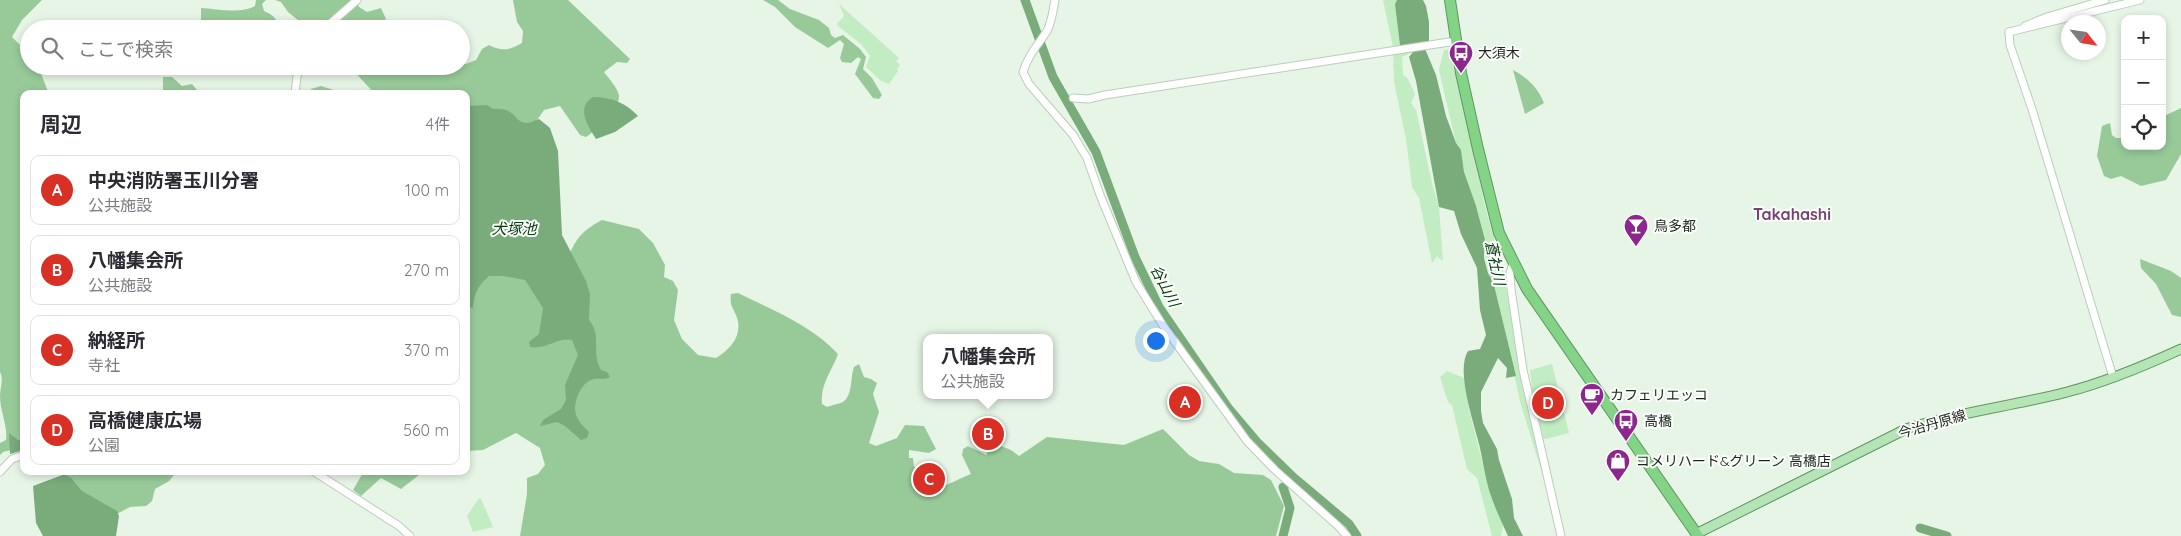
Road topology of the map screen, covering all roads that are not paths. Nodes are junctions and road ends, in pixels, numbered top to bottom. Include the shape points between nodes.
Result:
1 (358, 0) edge
2 (1054, 0) edge
3 (1450, 0) edge
4 (2105, 0) edge
5 (2140, 0) edge
6 (335, 20) edge
7 (2009, 32) junction
8 (1455, 42) junction
9 (297, 75) edge
10 (295, 90) edge
11 (1073, 98) dead end
12 (1513, 264) junction
13 (2181, 349) edge
14 (2114, 377) junction
15 (20, 456) edge
16 (0, 472) edge
17 (319, 475) edge
18 (1697, 535) edge
19 (410, 536) edge
20 (1347, 536) edge
21 (1561, 536) edge

1 - 6 street
2 - 20 street via 1047,30 1027,59 1024,72 1029,84 1073,135 1087,158 1136,282 1162,324 1247,441
3 - 8 highway
4 - 7 street
5 - 7 street
7 - 14 street via 2010,45
8 - 11 street via 1088,99
8 - 12 highway via 1491,206
9 - 10 street
12 - 18 highway
12 - 21 street via 1510,290 1523,370
13 - 14 main road, 今治丹原線
14 - 18 main road, 今治丹原線 via 2067,392 1935,421 1900,432
15 - 16 street via 12,459
17 - 19 street

